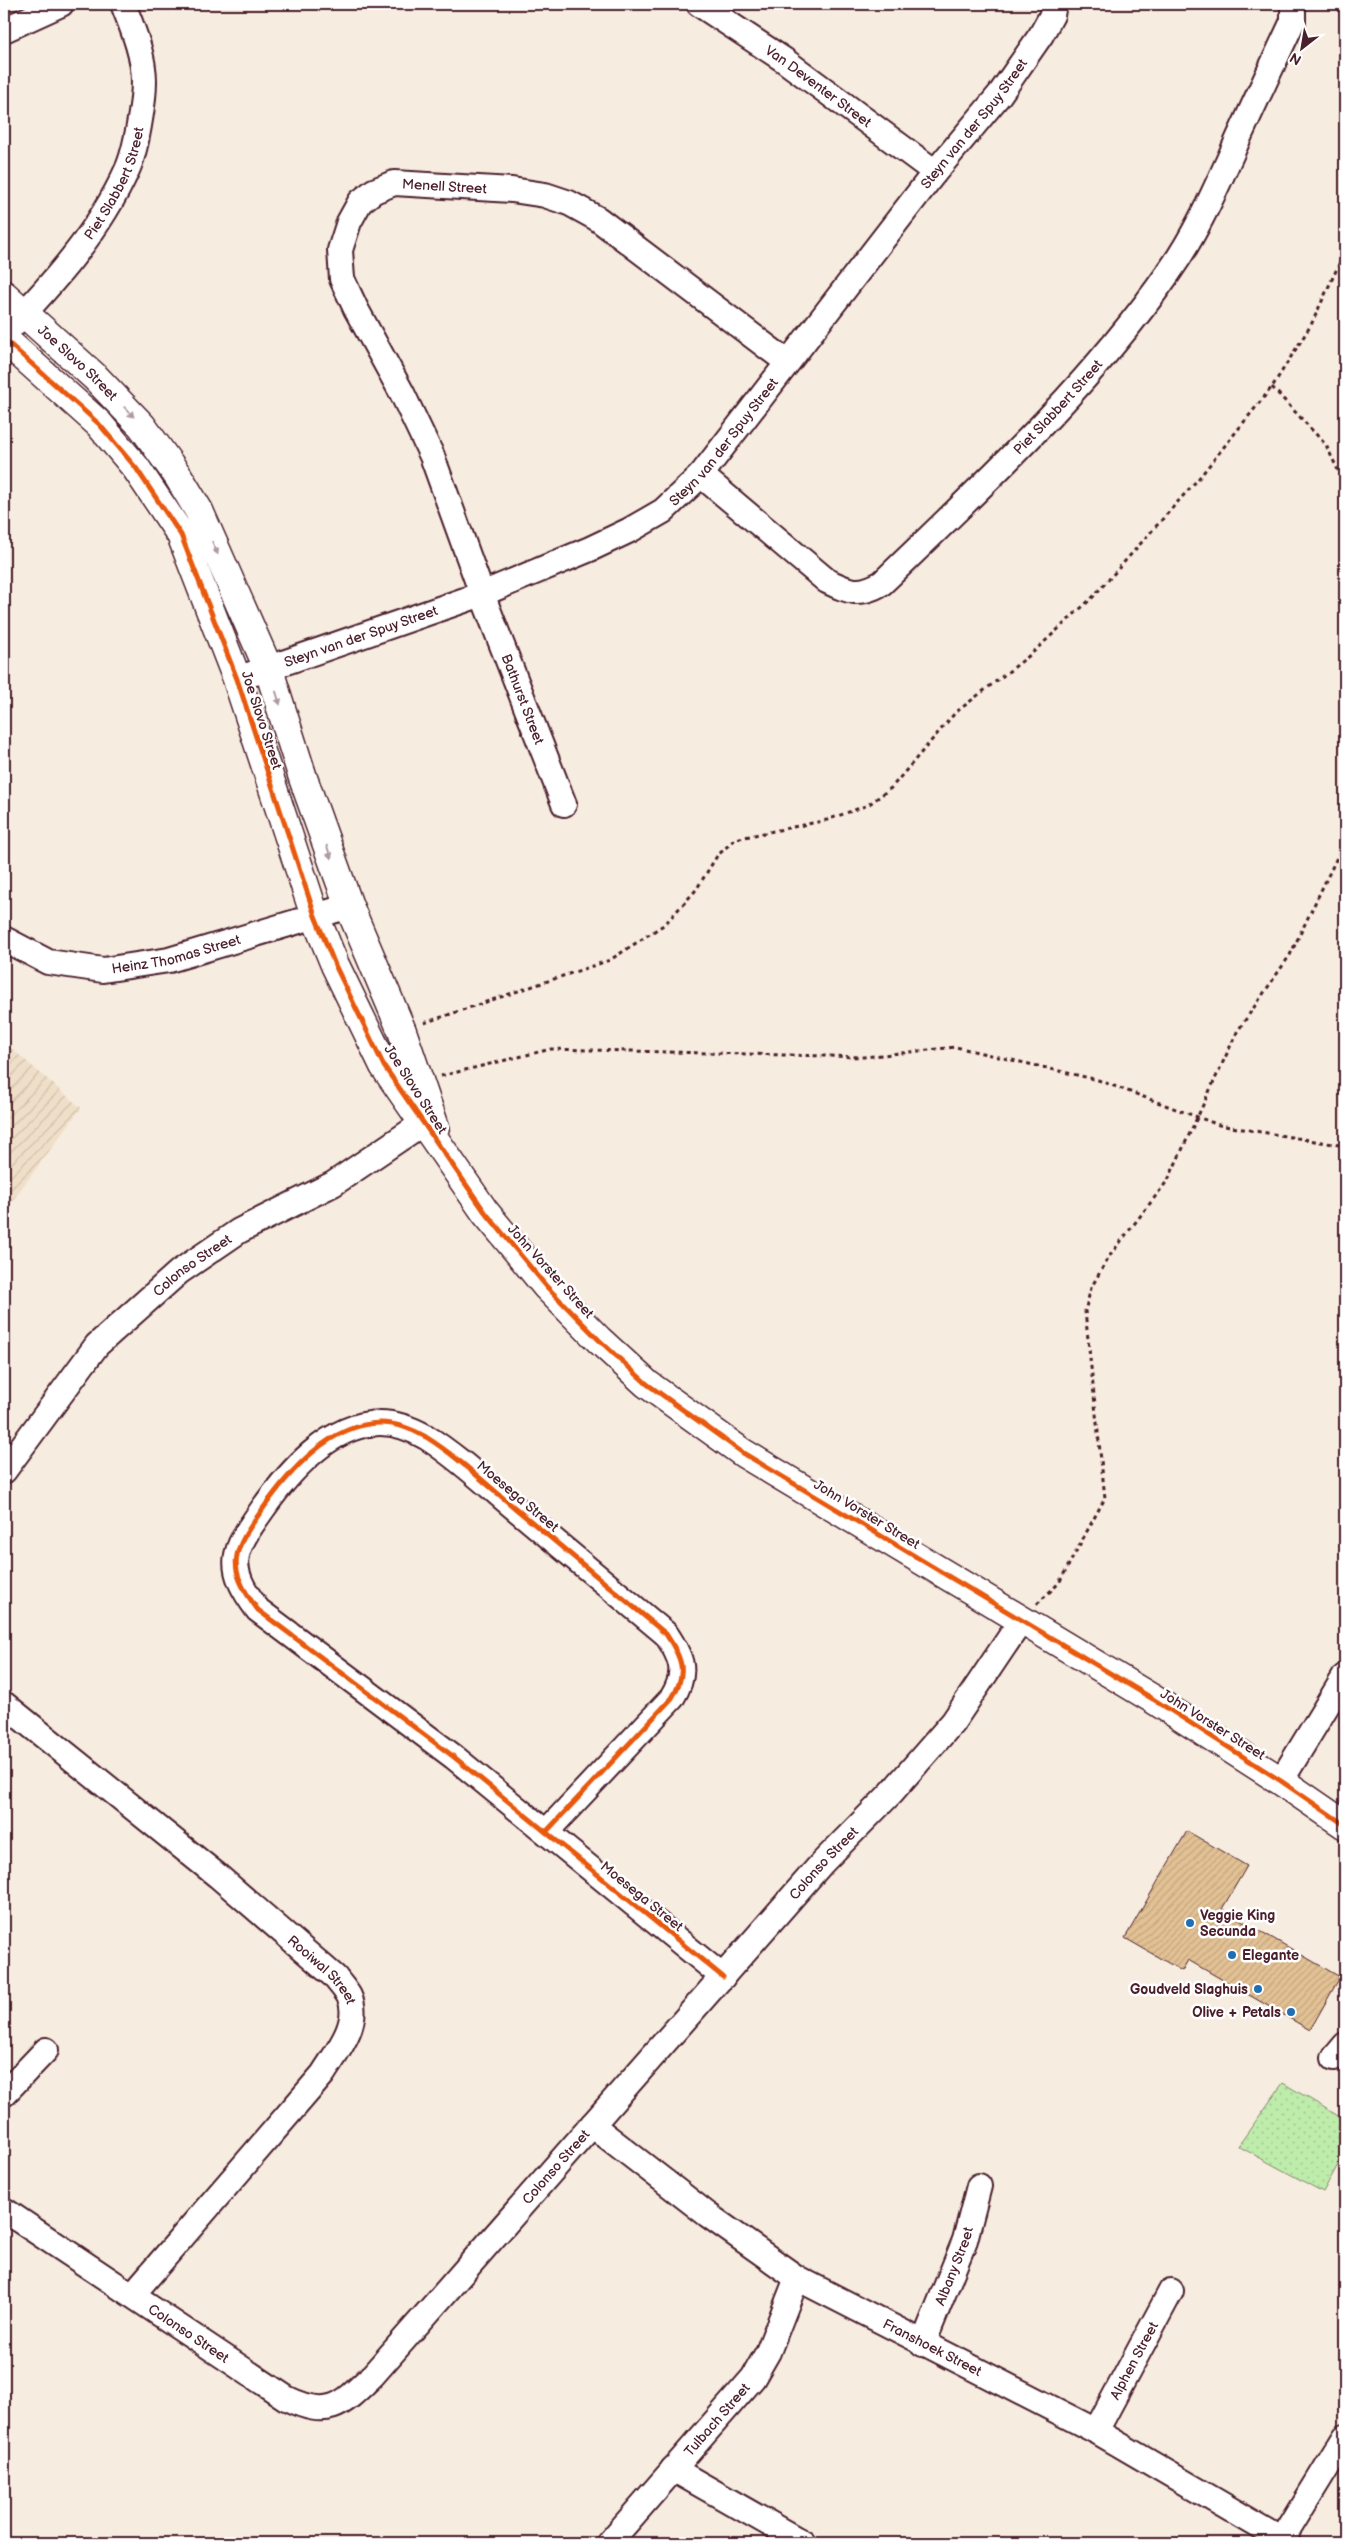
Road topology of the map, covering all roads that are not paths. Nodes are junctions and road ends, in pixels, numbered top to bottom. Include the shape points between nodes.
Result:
1 (60, 4) edge
2 (123, 4) edge
3 (699, 4) edge
4 (1054, 4) edge
5 (1293, 4) edge
6 (4, 30) edge
7 (935, 172) junction
8 (4, 295) edge
9 (25, 312) junction
10 (4, 334) edge
11 (4, 339) edge
12 (787, 362) junction
13 (701, 475) junction
14 (482, 594) junction
15 (269, 670) junction
16 (237, 679) junction
17 (564, 804) dead end
18 (349, 906) junction
19 (315, 916) junction
20 (4, 939) edge
21 (427, 1120) junction
22 (442, 1147) joint
23 (4, 1471) edge
24 (1021, 1621) junction
25 (1345, 1676) edge
26 (4, 1704) edge
27 (1282, 1781) junction
28 (1345, 1825) edge
29 (546, 1832) junction
30 (723, 1977) junction
31 (46, 2050) dead end
32 (4, 2094) edge
33 (592, 2125) junction
34 (980, 2186) dead end
35 (4, 2210) edge
36 (797, 2278) junction
37 (1171, 2291) dead end
38 (133, 2294) junction
39 (923, 2344) junction
40 (1096, 2431) junction
41 (1345, 2437) edge
42 (673, 2469) junction
43 (1285, 2542) edge
44 (609, 2543) edge
45 (803, 2543) edge

1 - 6 street
2 - 9 street, Piet Slabbert Street via 134,32 144,80 128,169 96,225
3 - 7 street, Van Deventer Street via 784,60
4 - 7 street, Steyn van der Spuy Street via 1041,35 1000,94
5 - 13 street, Piet Slabbert Street via 1293,21 1220,179 1170,271 1134,320 1077,387 1016,452 882,583 867,592 847,590 827,581
7 - 12 street, Steyn van der Spuy Street
8 - 9 street, Joe Slovo Street
9 - 10 street, Piet Slabbert Street
9 -> 15 street, Joe Slovo Street via 95,376 142,426 178,476 199,511
11 - 16 street, Joe Slovo Street via 99,424 136,468 181,535
12 - 13 street, Steyn van der Spuy Street
12 - 14 street, Menell Street via 598,219 569,203 512,190 394,183 374,191 360,202 349,222 340,250 342,279 432,456
13 - 14 street, Steyn van der Spuy Street via 663,511 630,530
14 - 15 street, Steyn van der Spuy Street
14 - 17 street, Bathurst Street
15 - 16 street, Steyn van der Spuy Street
15 -> 18 street, Joe Slovo Street
16 - 19 street, Joe Slovo Street
18 - 19 street, Heinz Thomas Street
18 - 21 street, Joe Slovo Street via 402,1031 420,1081
19 - 20 street, Heinz Thomas Street via 169,960 103,970 48,962
19 - 21 street, Joe Slovo Street via 384,1066
21 - 22 street, Joe Slovo Street
21 - 23 street, Colonso Street via 333,1184 239,1231 179,1272 97,1345
22 - 24 street, John Vorster Street via 485,1212 547,1287 647,1384 743,1453
24 - 27 street, John Vorster Street via 1095,1663
24 - 30 street, Colonso Street via 953,1722 822,1863
25 - 27 street
26 - 38 street, Rooiwal Street via 218,1876 335,1977 350,1997 353,2016 343,2043 323,2074
27 - 28 street, John Vorster Street
29 - 29 street, Moesega Street via 454,1757 258,1610 243,1590 235,1564 240,1543 294,1469 337,1436 379,1423 403,1426 426,1438 658,1628 677,1650 683,1670 680,1685 672,1698
29 - 30 street, Moesega Street
30 - 33 street, Colonso Street
31 - 32 street
33 - 36 street, Franshoek Street
33 - 38 street, Colonso Street via 372,2376 346,2401 330,2407 303,2406 286,2398
34 - 39 street, Albany Street via 965,2240
35 - 38 street, Colonso Street
36 - 39 street, Franshoek Street
36 - 42 street, Tulbach Street via 768,2352 753,2378
37 - 40 street, Alphen Street
39 - 40 street, Franshoek Street
40 - 43 street, Franshoek Street
41 - 43 street
42 - 44 street, Tulbach Street
42 - 45 street

